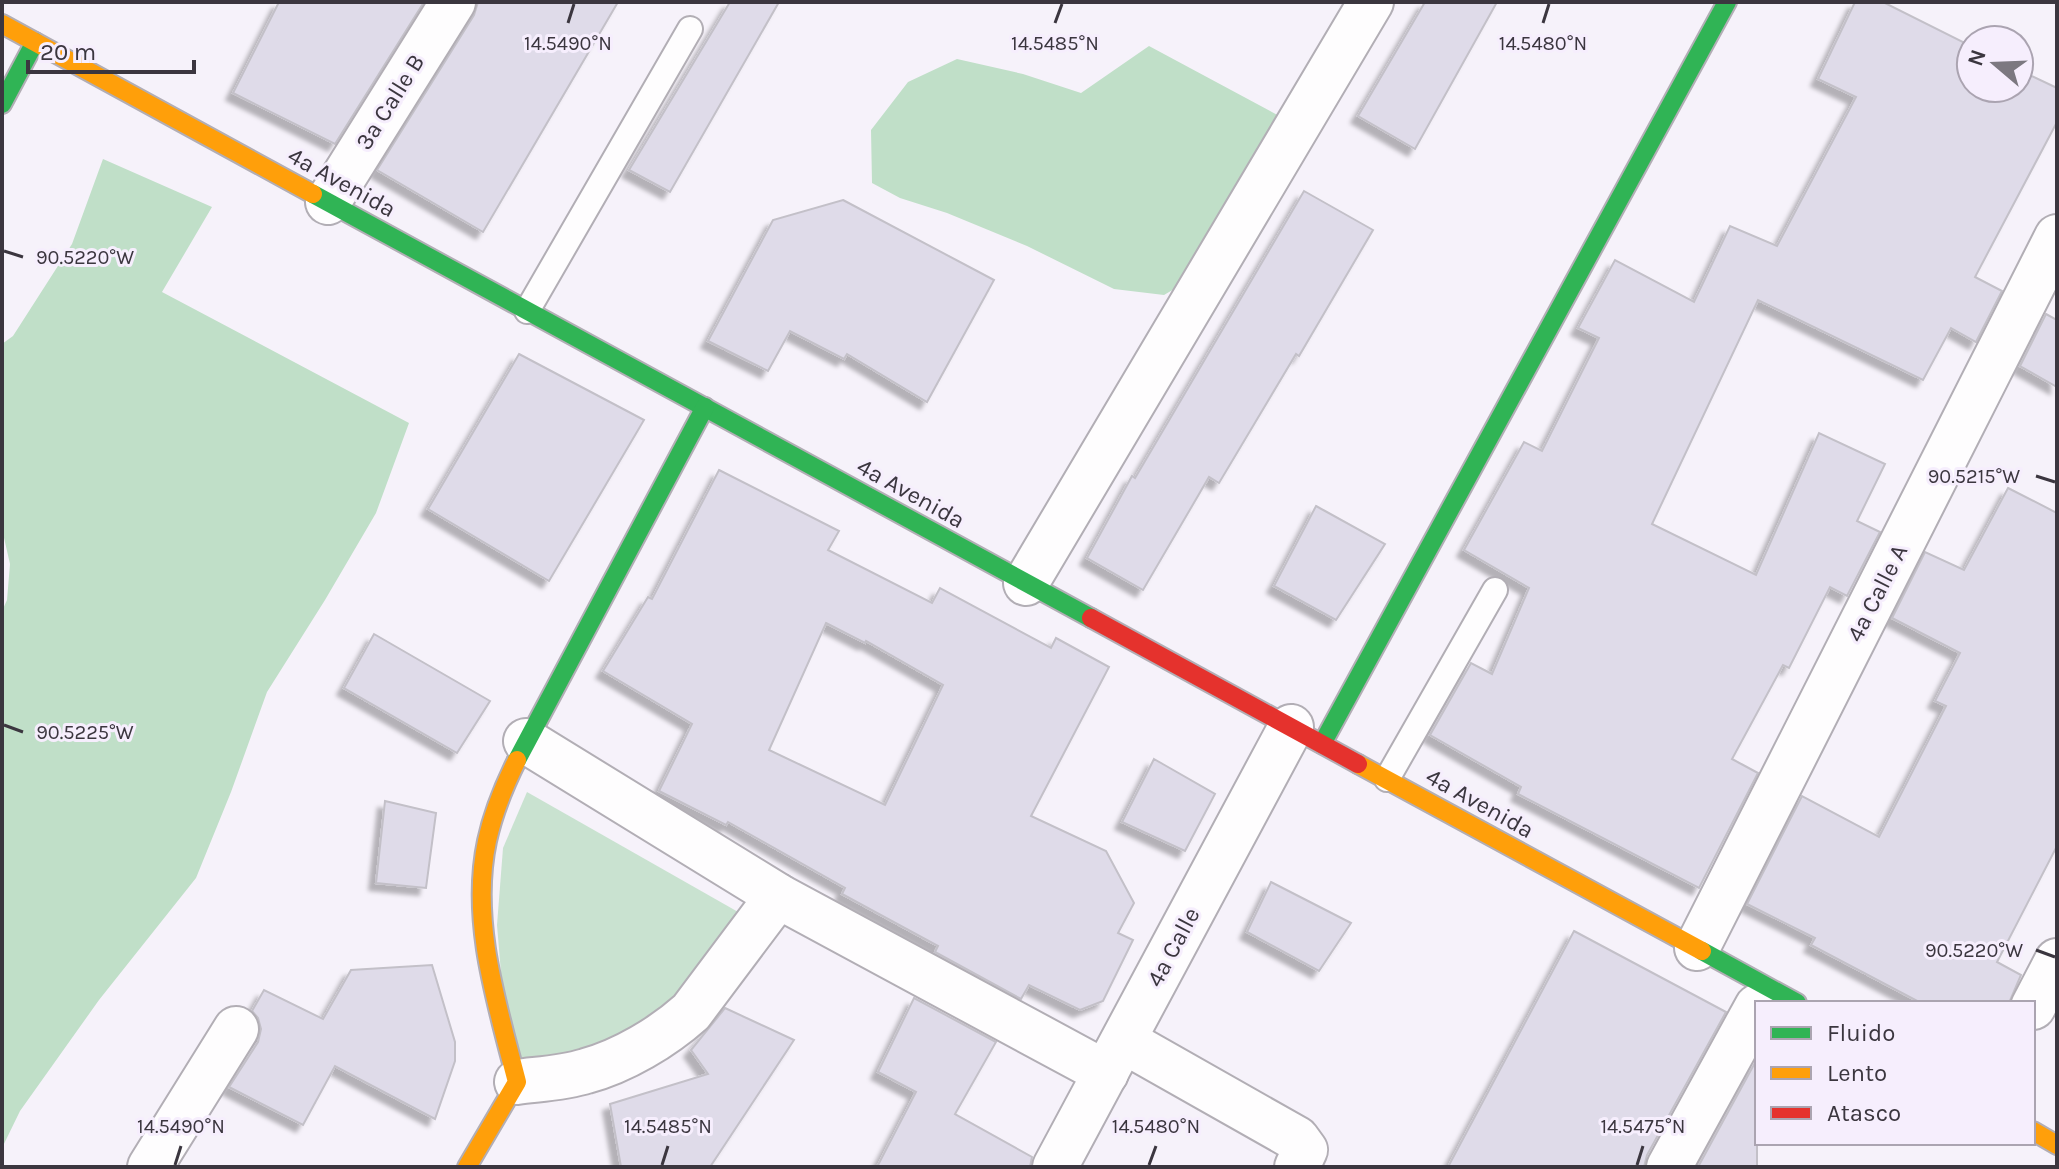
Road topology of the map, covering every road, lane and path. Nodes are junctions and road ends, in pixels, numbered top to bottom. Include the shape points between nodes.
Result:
1 (453, 2) edge
2 (1371, 2) edge
3 (1727, 2) edge
4 (2, 24) edge
5 (690, 29) dead end
6 (35, 42) junction
7 (2, 104) edge
8 (328, 202) junction
9 (2057, 237) edge
10 (527, 311) junction
11 (705, 407) junction
12 (1026, 583) junction
13 (1495, 590) dead end
14 (1306, 736) junction
15 (526, 741) junction
16 (1387, 779) junction
17 (778, 896) junction
18 (1697, 948) junction
19 (2057, 961) edge
20 (1770, 1000) edge
21 (2035, 1003) edge
22 (1755, 1025) edge
23 (236, 1029) dead end
24 (1115, 1057) junction
25 (517, 1082) junction
26 (2035, 1132) edge
27 (2057, 1145) edge
28 (150, 1167) edge
29 (467, 1167) edge
30 (1055, 1167) edge
31 (1297, 1167) edge
32 (1669, 1167) edge

1 - 8 street, 3a Calle B
2 - 12 street
3 - 14 street
4 - 6 street, 4a Avenida
5 - 10 lane
6 - 7 street
6 - 8 street, 4a Avenida
8 - 10 street, 4a Avenida
9 - 18 street, 4a Calle A
10 - 11 street, 4a Avenida
11 - 12 street, 4a Avenida
11 - 15 street
12 - 14 street, 4a Avenida
13 - 16 lane
14 - 16 street, 4a Avenida
14 - 24 street, 4a Calle
15 - 17 street
15 - 25 street via 486,844 482,887 486,942
16 - 18 street, 4a Avenida
17 - 24 street
17 - 25 street via 676,1026 587,1071
18 - 20 street, 4a Avenida
19 - 21 street
22 - 32 street
23 - 28 street
24 - 30 street, 4a Calle
24 - 31 street via 1297,1139 1305,1150
25 - 29 street
26 - 27 street

